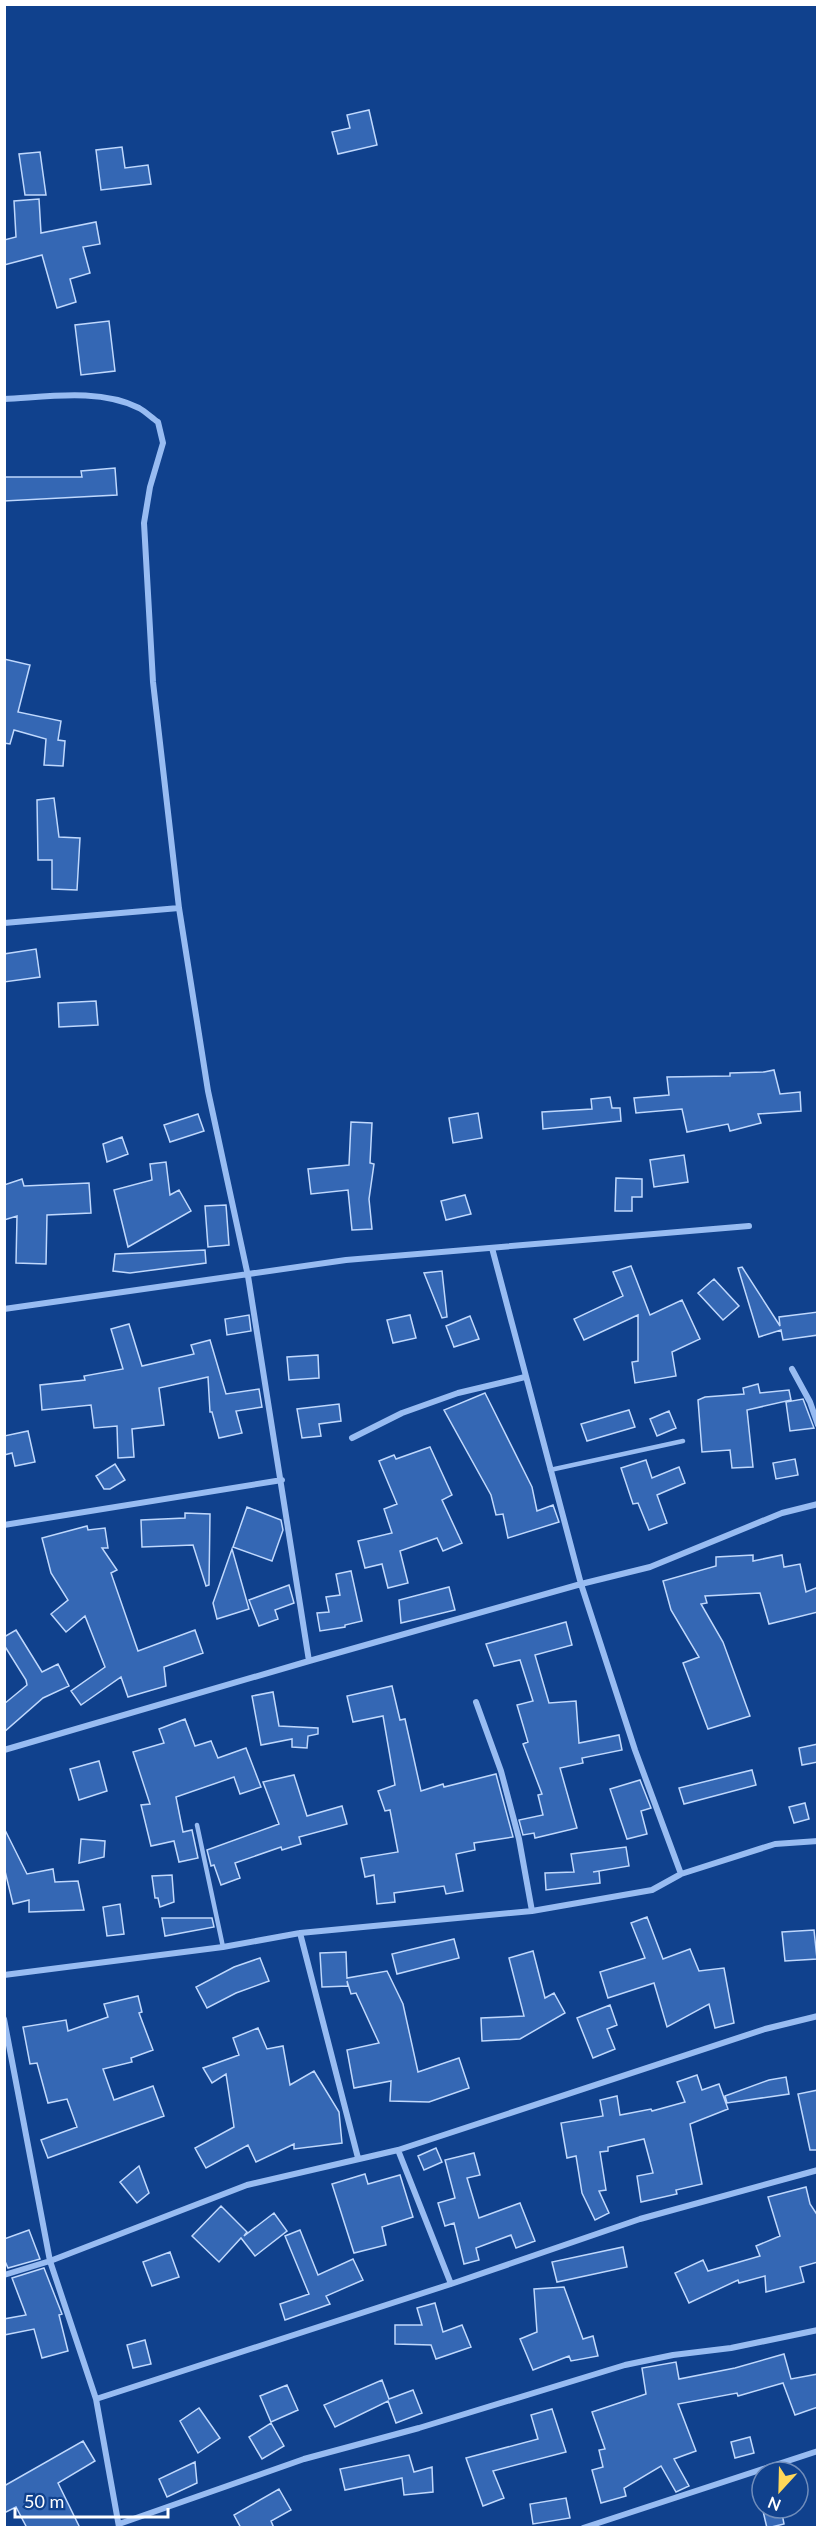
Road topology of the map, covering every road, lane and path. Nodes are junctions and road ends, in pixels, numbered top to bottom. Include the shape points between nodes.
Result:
1 (4, 399) edge
2 (179, 908) junction
3 (4, 923) edge
4 (749, 1226) dead end
5 (492, 1248) junction
6 (248, 1276) junction
7 (4, 1309) edge
8 (792, 1368) dead end
9 (525, 1377) junction
10 (818, 1425) edge
11 (352, 1438) dead end
12 (683, 1441) dead end
13 (550, 1470) junction
14 (282, 1480) junction
15 (818, 1504) edge
16 (4, 1525) edge
17 (581, 1584) junction
18 (309, 1661) junction
19 (476, 1702) dead end
20 (4, 1750) edge
21 (197, 1825) dead end
22 (818, 1841) edge
23 (681, 1874) junction
24 (532, 1911) junction
25 (300, 1933) junction
26 (223, 1947) junction
27 (4, 1975) edge
28 (818, 2016) edge
29 (4, 2019) edge
30 (398, 2150) junction
31 (358, 2158) junction
32 (818, 2170) edge
33 (50, 2261) junction
34 (4, 2275) edge
35 (451, 2284) junction
36 (818, 2330) edge
37 (96, 2399) junction
38 (818, 2451) edge
39 (119, 2526) edge
40 (583, 2528) edge

1 - 2 street via 109,398 140,408 158,422 163,443 144,523 153,682
2 - 3 street
2 - 6 street via 208,1090
4 - 5 street
5 - 6 street via 346,1260
5 - 9 street
6 - 7 street
6 - 14 street
8 - 10 street
9 - 11 street via 458,1393 402,1413
9 - 13 street
12 - 13 lane
13 - 17 street
14 - 16 street
14 - 18 street
15 - 17 street via 782,1513 650,1567
17 - 18 street
17 - 23 street via 635,1750
18 - 20 street
19 - 24 street via 501,1771
21 - 26 lane
22 - 23 street via 775,1844
23 - 24 street via 652,1890
24 - 25 street
25 - 26 street
25 - 31 street
26 - 27 street
28 - 30 street via 765,2029
29 - 33 street
30 - 31 street
30 - 35 street
31 - 33 street via 247,2185
32 - 35 street via 640,2219
33 - 34 street
33 - 37 street
35 - 37 street
36 - 39 street via 625,2365 304,2459
37 - 39 street
38 - 40 street

